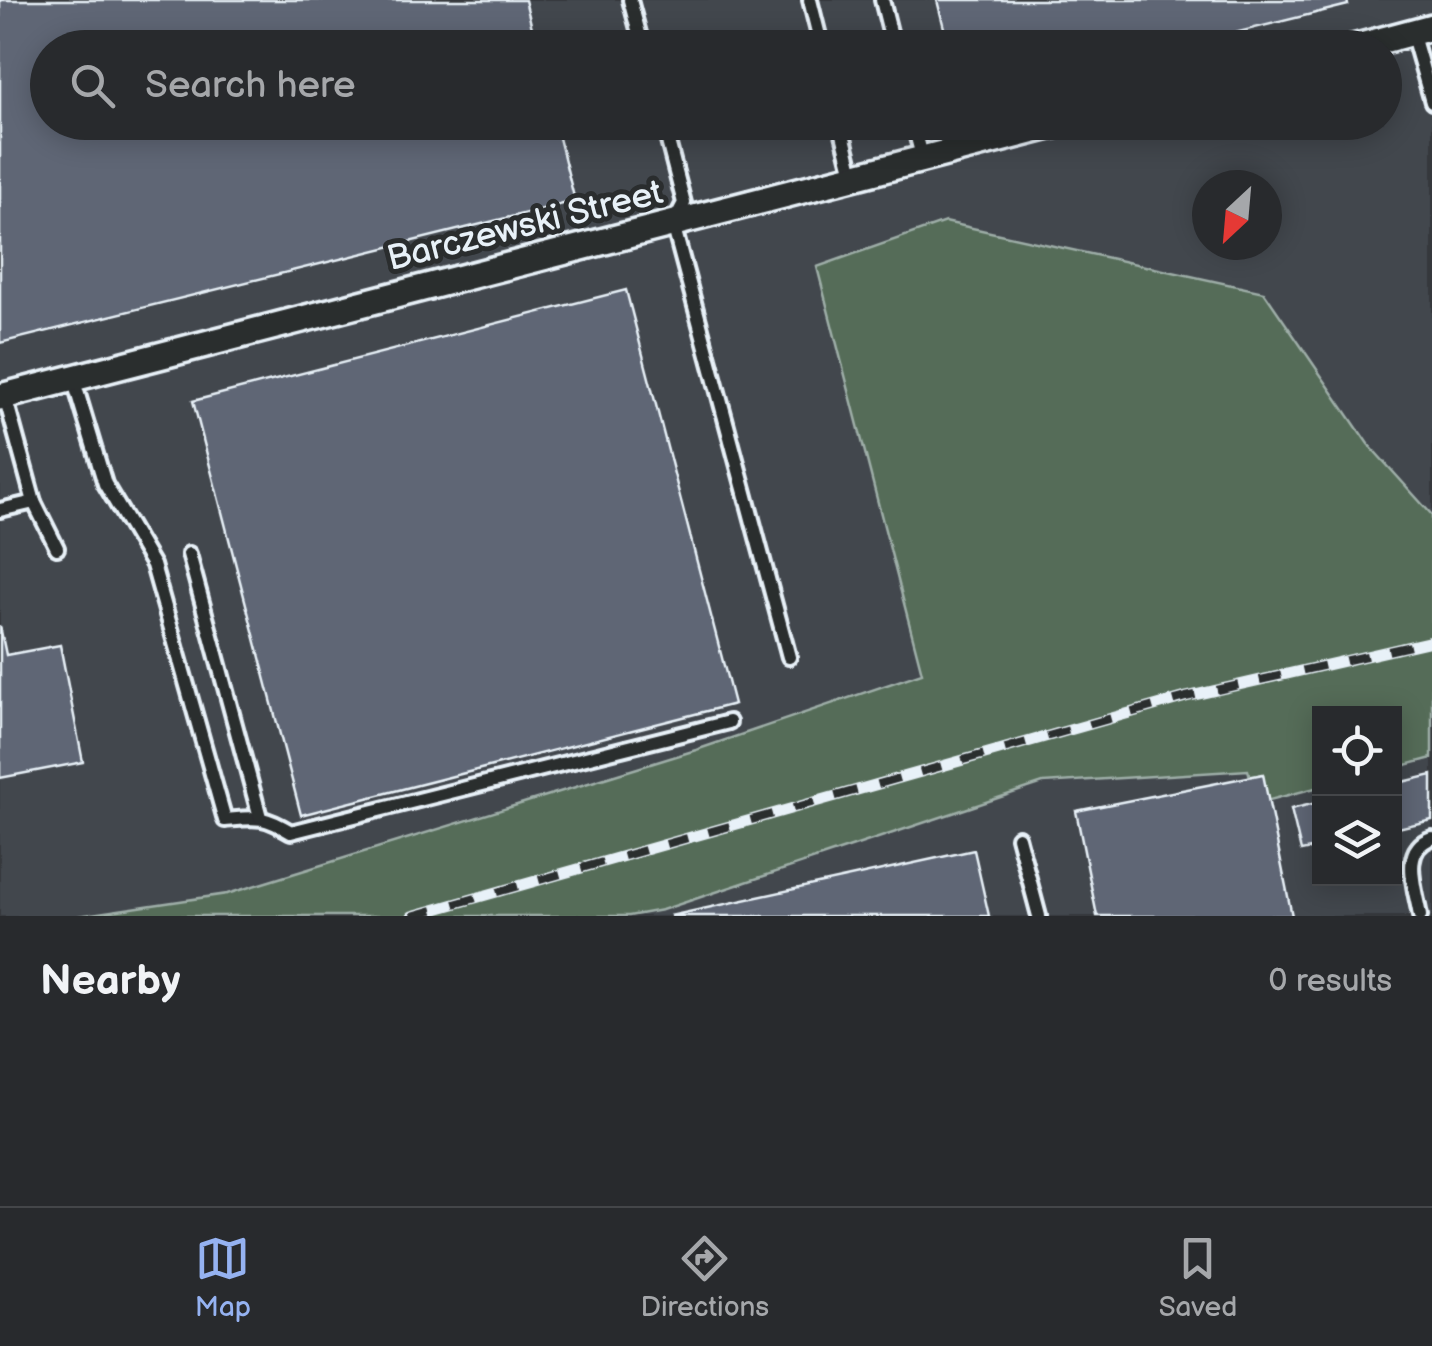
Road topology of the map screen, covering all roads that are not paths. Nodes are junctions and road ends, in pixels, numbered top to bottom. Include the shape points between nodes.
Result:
1 (630, 0) edge
2 (810, 0) edge
3 (882, 0) edge
4 (1422, 29) edge
5 (638, 30) edge
6 (818, 30) edge
7 (890, 30) edge
8 (1432, 102) edge
9 (668, 140) edge
10 (844, 140) edge
11 (918, 140) edge
12 (998, 140) edge
13 (923, 160) junction
14 (854, 178) junction
15 (673, 224) junction
16 (74, 378) junction
17 (2, 397) edge
18 (34, 502) junction
19 (0, 510) edge
20 (58, 548) dead end
21 (189, 554) dead end
22 (789, 657) dead end
23 (729, 722) dead end
24 (260, 817) junction
25 (1018, 837) dead end
26 (1432, 838) edge
27 (1039, 916) edge
28 (1420, 916) edge

1 - 5 lane
2 - 6 lane
3 - 7 lane
4 - 8 lane
9 - 15 lane via 684,202
10 - 14 lane
11 - 13 lane
12 - 13 street, Barczewski Street
13 - 14 street, Barczewski Street
14 - 15 street, Barczewski Street
15 - 16 street, Barczewski Street
15 - 22 lane
16 - 17 street, Barczewski Street
16 - 24 lane via 105,484 153,565 225,820
17 - 18 lane
18 - 19 lane
18 - 20 lane
21 - 24 lane
23 - 24 lane via 291,832
25 - 27 lane
26 - 28 lane via 1416,848 1411,861

